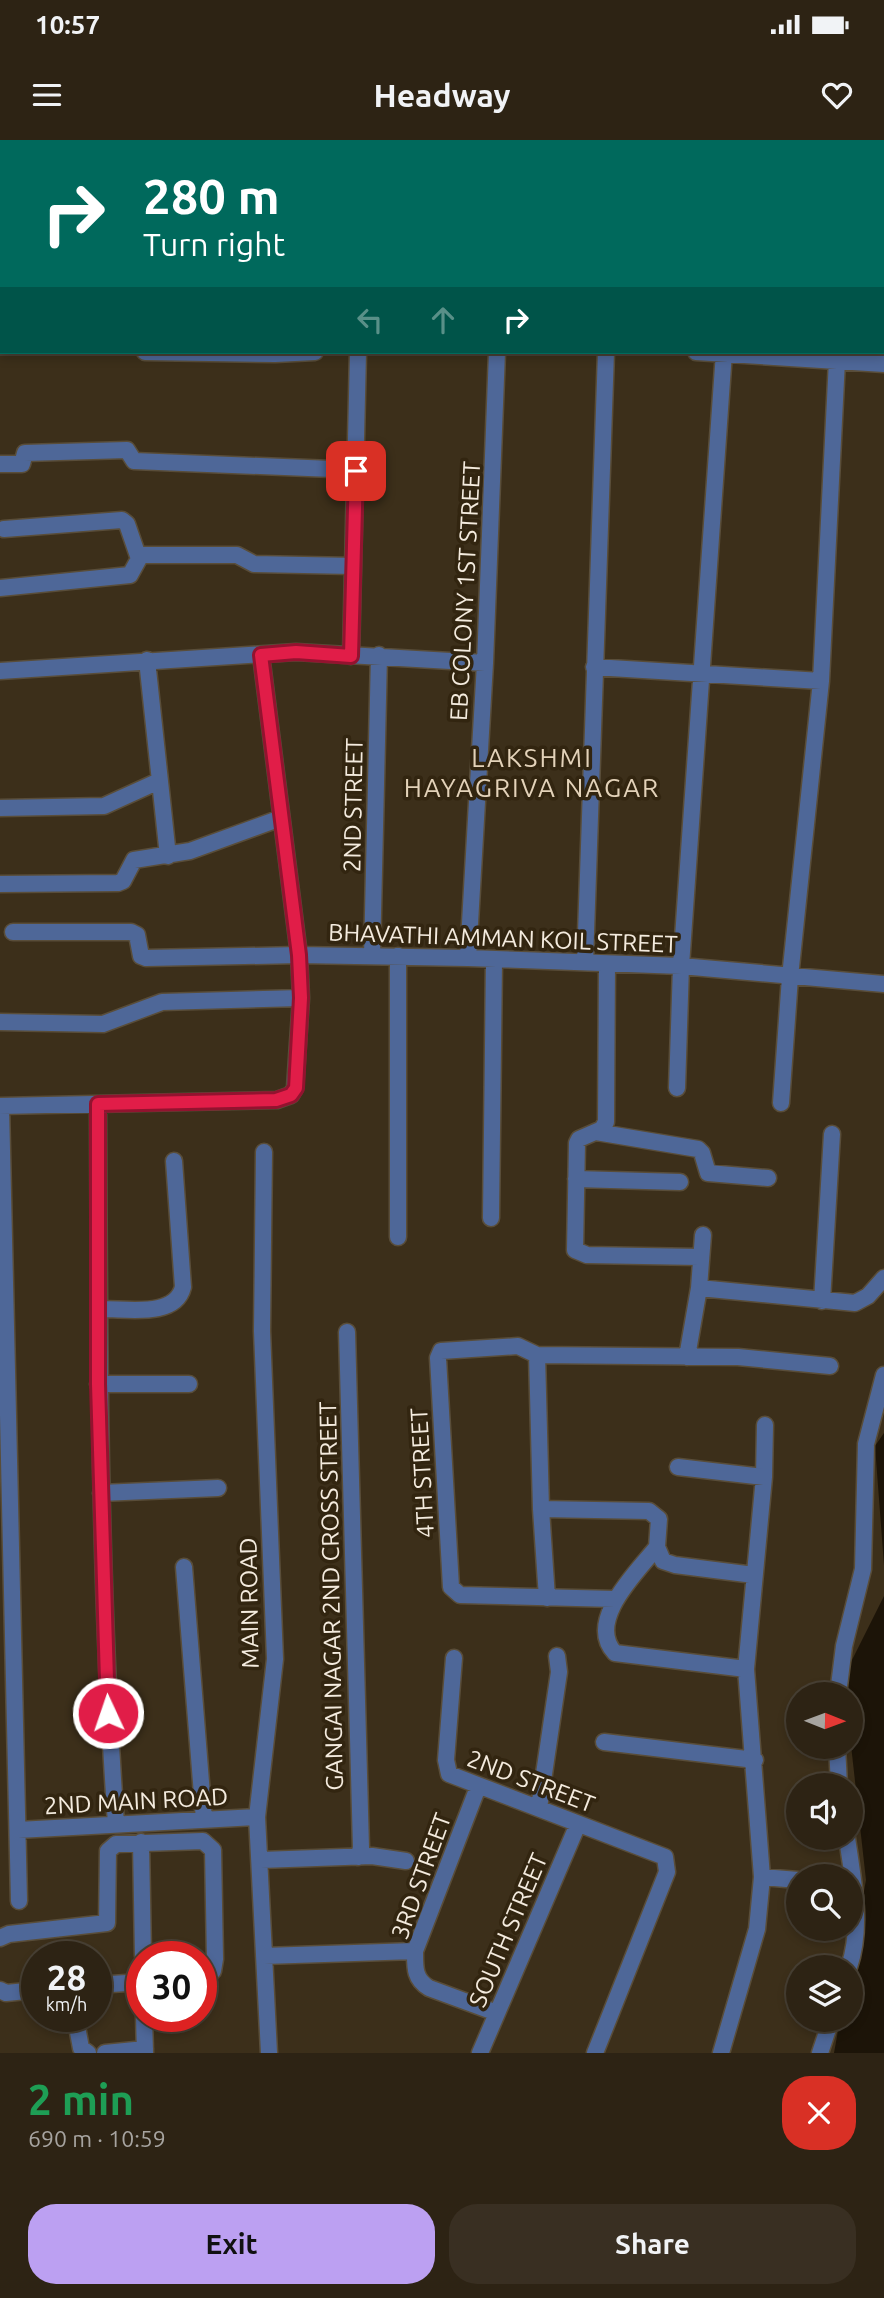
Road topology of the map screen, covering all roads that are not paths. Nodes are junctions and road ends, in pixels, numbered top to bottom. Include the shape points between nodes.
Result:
1 (358, 354) edge
2 (497, 354) edge
3 (606, 354) edge
4 (724, 354) edge
5 (740, 354) edge
6 (837, 360) junction
7 (884, 364) edge
8 (0, 464) edge
9 (356, 471) junction
10 (4, 529) dead end
11 (138, 556) junction
12 (353, 566) junction
13 (0, 588) edge
14 (261, 655) junction
15 (379, 655) junction
16 (351, 656) junction
17 (147, 660) junction
18 (485, 663) junction
19 (594, 667) junction
20 (0, 671) edge
21 (700, 673) junction
22 (821, 681) junction
23 (159, 782) junction
24 (0, 808) edge
25 (281, 818) junction
26 (169, 856) junction
27 (0, 884) edge
28 (13, 932) dead end
29 (299, 955) junction
30 (372, 956) junction
31 (398, 956) junction
32 (468, 958) junction
33 (494, 960) junction
34 (585, 962) junction
35 (607, 964) junction
36 (681, 966) junction
37 (790, 977) junction
38 (884, 984) edge
39 (301, 998) junction
40 (0, 1022) edge
41 (677, 1088) dead end
42 (781, 1103) dead end
43 (98, 1104) junction
44 (1, 1106) edge
45 (601, 1129) junction
46 (832, 1134) dead end
47 (264, 1152) dead end
48 (174, 1161) dead end
49 (768, 1178) dead end
50 (576, 1179) junction
51 (680, 1182) dead end
52 (492, 1218) dead end
53 (703, 1235) dead end
54 (398, 1237) dead end
55 (699, 1257) junction
56 (884, 1277) edge
57 (699, 1288) junction
58 (822, 1301) junction
59 (99, 1308) junction
60 (347, 1332) dead end
61 (537, 1355) junction
62 (3, 1356) edge
63 (687, 1357) junction
64 (830, 1366) dead end
65 (884, 1375) edge
66 (98, 1384) junction
67 (189, 1384) dead end
68 (765, 1425) dead end
69 (3, 1446) edge
70 (678, 1467) dead end
71 (764, 1477) junction
72 (218, 1488) dead end
73 (101, 1493) junction
74 (541, 1509) junction
75 (657, 1547) junction
76 (184, 1567) dead end
77 (754, 1574) junction
78 (547, 1598) junction
79 (615, 1599) junction
80 (557, 1656) dead end
81 (454, 1658) dead end
82 (746, 1669) junction
83 (840, 1682) edge
84 (604, 1742) dead end
85 (755, 1760) junction
86 (478, 1787) junction
87 (539, 1808) junction
88 (257, 1817) junction
89 (204, 1820) junction
90 (116, 1824) junction
91 (578, 1824) junction
92 (18, 1830) junction
93 (141, 1842) junction
94 (848, 1850) edge
95 (358, 1857) junction
96 (261, 1860) junction
97 (406, 1861) dead end
98 (762, 1877) junction
99 (786, 1879) edge
100 (19, 1901) dead end
101 (0, 1938) edge
102 (142, 1941) edge
103 (215, 1941) edge
104 (415, 1951) junction
105 (853, 1955) edge
106 (264, 1956) junction
107 (0, 1990) edge
108 (21, 1992) edge
109 (497, 2013) junction
110 (78, 2032) edge
111 (144, 2032) edge
112 (827, 2032) edge
113 (145, 2051) edge
114 (88, 2053) edge
115 (106, 2053) edge
116 (269, 2053) edge
117 (480, 2053) edge
118 (594, 2053) edge
119 (722, 2053) edge
120 (820, 2053) edge

1 - 9 street
2 - 18 street, EB COLONY 1ST STREET
3 - 19 street
4 - 21 street
5 - 6 street
6 - 7 street
6 - 22 street
8 - 9 street via 22,464 25,453 127,450 134,461
9 - 12 street
10 - 11 street via 122,520
11 - 12 street via 237,555 254,564
11 - 13 street via 130,575
12 - 16 street
14 - 16 street
14 - 17 street
14 - 25 street
15 - 16 street
15 - 18 street
15 - 30 street, 2ND STREET
17 - 20 street
17 - 23 street
18 - 32 street, EB COLONY 1ST STREET
19 - 21 street
19 - 34 street
21 - 22 street
21 - 36 street
22 - 37 street
23 - 24 street via 104,806
23 - 26 street
25 - 26 street
25 - 29 street
26 - 27 street via 134,859 124,881 118,883
28 - 29 street, BHAVATHI AMMAN KOIL STREET via 131,932 137,935 141,957 146,958
29 - 30 street, BHAVATHI AMMAN KOIL STREET
29 - 39 street
30 - 31 street, BHAVATHI AMMAN KOIL STREET
31 - 32 street, BHAVATHI AMMAN KOIL STREET
31 - 54 street
32 - 33 street, BHAVATHI AMMAN KOIL STREET
33 - 34 street, BHAVATHI AMMAN KOIL STREET
33 - 52 street
34 - 35 street, BHAVATHI AMMAN KOIL STREET
35 - 36 street, BHAVATHI AMMAN KOIL STREET
35 - 45 street
36 - 37 street, BHAVATHI AMMAN KOIL STREET
36 - 41 street
37 - 38 street, BHAVATHI AMMAN KOIL STREET
37 - 42 street
39 - 40 street via 162,1002 103,1024
39 - 43 street via 297,1080 291,1095 276,1100
43 - 44 street
43 - 59 street
44 - 62 street
45 - 49 street via 698,1149 708,1173
45 - 50 street via 579,1139
46 - 58 street
47 - 88 street, MAIN ROAD via 262,1331 275,1659
48 - 59 street via 180,1298 169,1307
50 - 51 street
50 - 55 street via 574,1245 578,1253
53 - 55 street
55 - 57 street
56 - 58 street via 855,1303
57 - 58 street
57 - 63 street
59 - 66 street
60 - 95 street, GANGAI NAGAR 2ND CROSS STREET
61 - 63 street
61 - 74 street
61 - 78 street, 4TH STREET via 518,1346 441,1351 438,1358 453,1592
62 - 69 street
63 - 64 street
65 - 83 street via 866,1444 863,1569
66 - 67 street
66 - 73 street
68 - 71 street
69 - 92 street
70 - 71 street
71 - 77 street
72 - 73 street
73 - 90 street via 106,1685
74 - 75 street via 649,1511 659,1519
74 - 78 street
75 - 77 street via 668,1564
75 - 79 street
76 - 89 street
77 - 82 street
78 - 79 street
79 - 82 street via 606,1639 615,1653
80 - 87 street via 559,1672
81 - 86 street, 2ND STREET via 447,1770
82 - 85 street
84 - 85 street
85 - 98 street
86 - 87 street, 2ND STREET
86 - 104 street, 3RD STREET
87 - 91 street, 2ND STREET
88 - 89 street, 2ND MAIN ROAD
88 - 96 street, MAIN ROAD
89 - 90 street, 2ND MAIN ROAD
90 - 92 street, 2ND MAIN ROAD
91 - 109 street, SOUTH STREET
91 - 118 street, 2ND STREET via 665,1857 667,1872
92 - 100 street
93 - 101 street via 116,1844 108,1851 107,1923
93 - 102 street
93 - 103 street via 203,1841 213,1850
94 - 105 street via 856,1911
95 - 96 street
95 - 97 street
96 - 106 street, MAIN ROAD
98 - 99 street
98 - 119 street via 757,1929
104 - 106 street
104 - 109 street, 3RD STREET via 415,1973 421,1983
106 - 116 street, MAIN ROAD
107 - 108 street
109 - 117 street, SOUTH STREET
110 - 114 street via 81,2048
111 - 113 street
112 - 120 street
113 - 115 street

